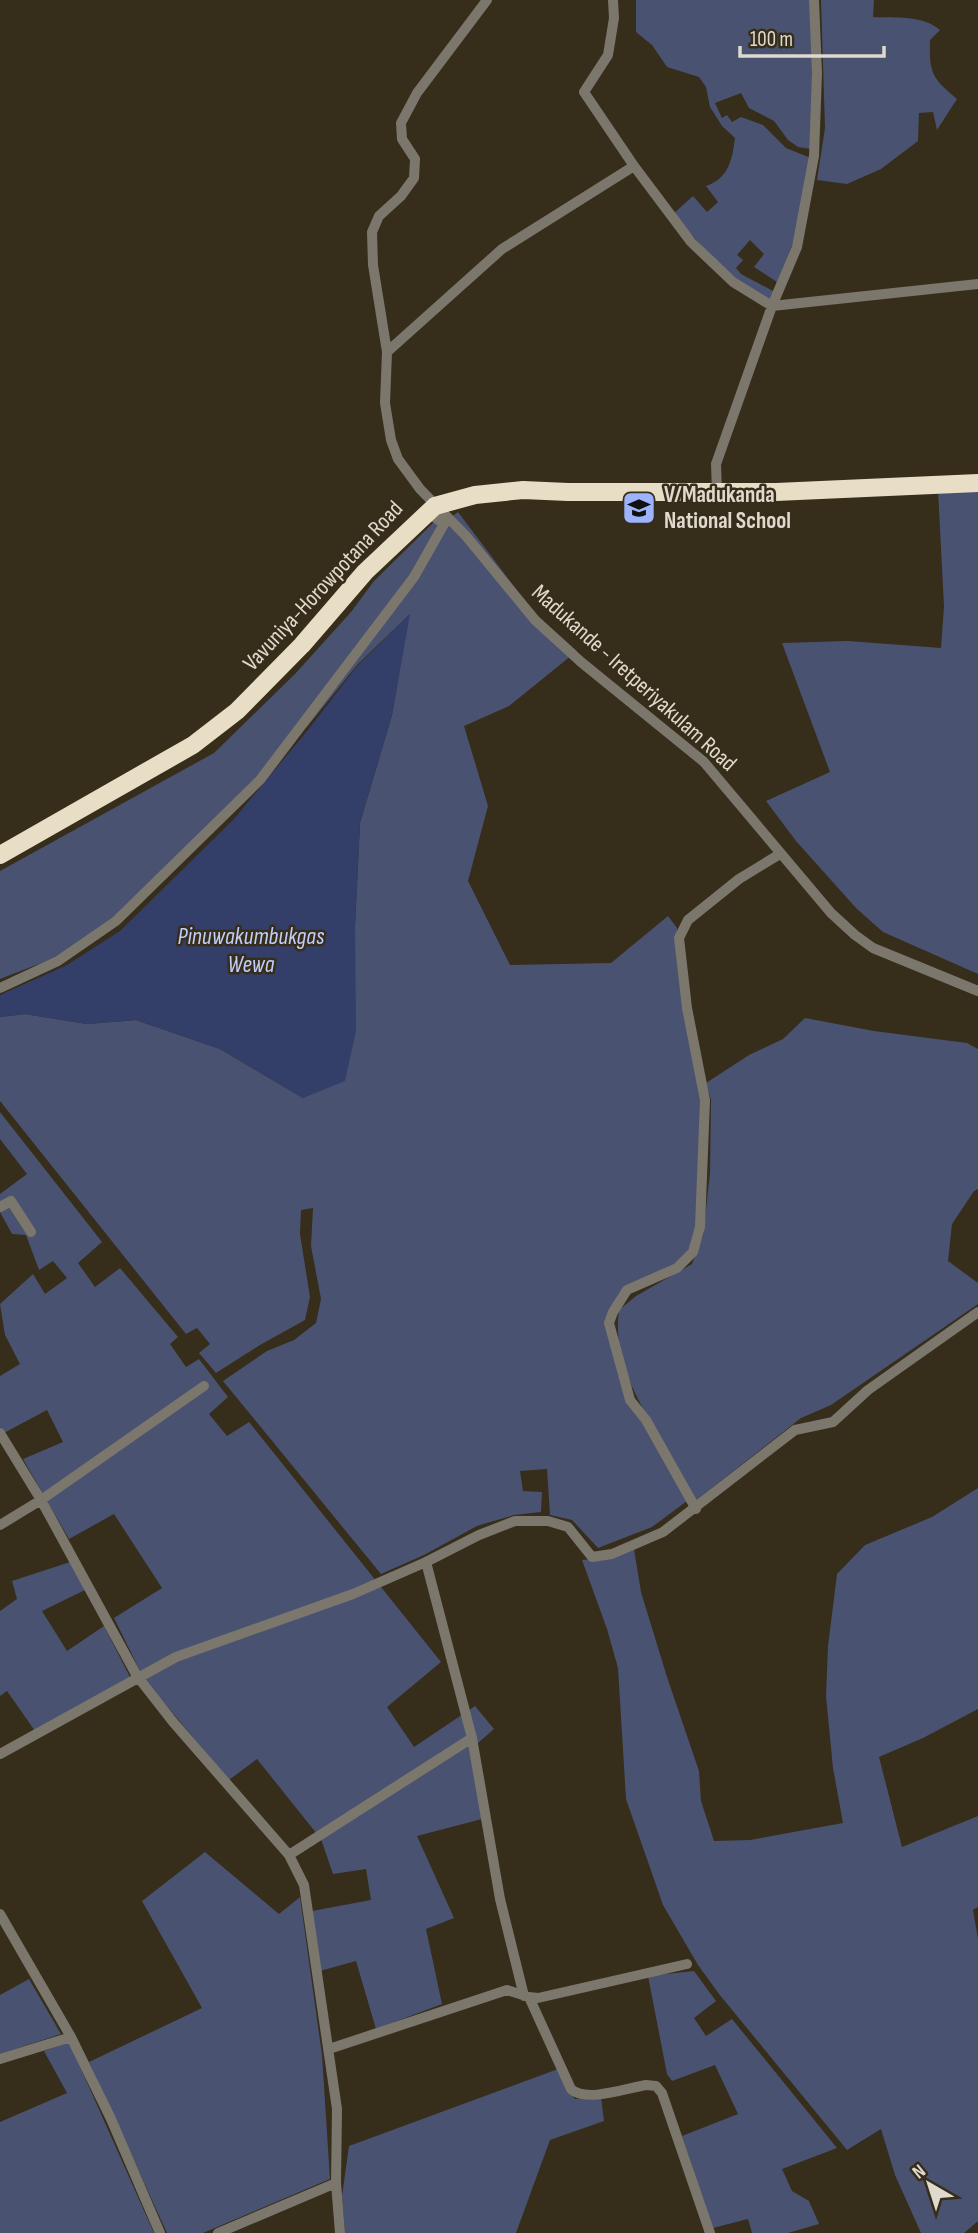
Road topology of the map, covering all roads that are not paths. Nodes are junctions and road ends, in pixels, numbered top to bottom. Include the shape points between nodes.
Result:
1 (487, 0) edge
2 (613, 0) edge
3 (814, 0) edge
4 (634, 166) junction
5 (978, 284) edge
6 (772, 306) junction
7 (387, 352) junction
8 (978, 483) edge
9 (717, 492) junction
10 (431, 509) junction
11 (1, 852) edge
12 (780, 854) junction
13 (0, 988) edge
14 (978, 991) edge
15 (0, 1207) edge
16 (31, 1232) dead end
17 (978, 1312) edge
18 (204, 1386) dead end
19 (0, 1433) edge
20 (41, 1500) junction
21 (696, 1509) junction
22 (0, 1525) edge
23 (426, 1562) junction
24 (138, 1676) junction
25 (472, 1738) junction
26 (0, 1754) edge
27 (289, 1855) junction
28 (0, 1914) edge
29 (687, 1964) dead end
30 (526, 1996) junction
31 (71, 2037) junction
32 (330, 2049) junction
33 (0, 2059) edge
34 (336, 2183) junction
35 (160, 2233) edge
36 (218, 2233) edge
37 (340, 2233) edge
38 (710, 2233) edge

1 - 7 street via 417,93 401,123 402,139 415,159 414,178 379,216 372,232
2 - 4 street via 608,55 584,92
3 - 6 street via 814,156 797,247
4 - 6 street via 691,242 733,282
4 - 7 street via 502,250
5 - 6 street
6 - 9 street via 716,464
7 - 10 street via 385,403 391,440
8 - 9 highway, Vavuniya-Horowpotana Road
9 - 10 highway, Vavuniya-Horowpotana Road via 523,490 475,495
10 - 11 highway, Vavuniya-Horowpotana Road via 365,572 237,712 193,745
10 - 12 street, Madukande - Iretperiyakulam Road via 466,536 535,620 704,762
10 - 13 street via 444,524 414,577 260,779 116,921 58,961
12 - 14 street, Madukande - Iretperiyakulam Road via 831,913 873,948
12 - 21 street via 739,879 688,920 679,938 705,1100 700,1227 693,1252 677,1268 627,1290 609,1323 630,1400
15 - 16 street via 11,1201
17 - 21 street via 877,1383 833,1422 795,1430
18 - 20 street
19 - 20 street
20 - 22 street
20 - 24 street
21 - 23 street via 663,1532 612,1554 592,1556 568,1527 548,1521 515,1521
23 - 24 street via 353,1594 176,1657
23 - 25 street
24 - 26 street
24 - 27 street
25 - 27 street
25 - 30 street via 500,1899
27 - 32 street via 304,1885
28 - 31 street
29 - 30 street via 538,1998
30 - 32 street via 507,1990
30 - 38 street via 576,2094 589,2096 646,2085 656,2086 662,2093
31 - 33 street
31 - 35 street
32 - 34 street via 337,2109
34 - 36 street
34 - 37 street

